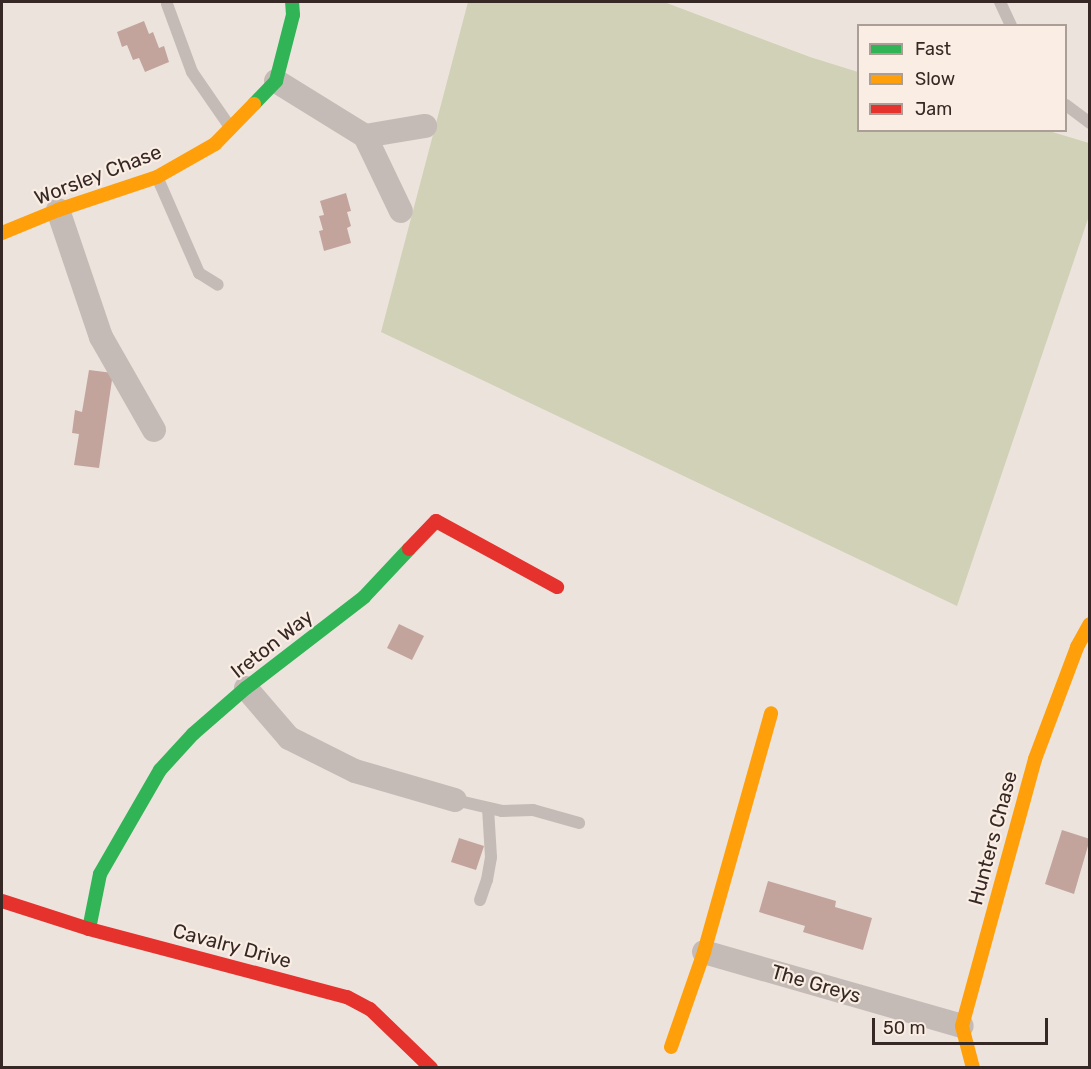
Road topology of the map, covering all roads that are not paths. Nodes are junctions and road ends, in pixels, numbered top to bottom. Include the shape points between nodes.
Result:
1 (292, 2) edge
2 (1000, 2) edge
3 (167, 4) dead end
4 (1010, 24) edge
5 (276, 81) junction
6 (1067, 106) edge
7 (1089, 123) edge
8 (425, 126) dead end
9 (231, 128) junction
10 (365, 136) junction
11 (157, 177) junction
12 (58, 210) junction
13 (401, 211) dead end
14 (2, 232) edge
15 (218, 285) dead end
16 (154, 430) dead end
17 (557, 587) dead end
18 (1089, 624) edge
19 (246, 688) junction
20 (771, 713) dead end
21 (455, 800) joint
22 (488, 808) junction
23 (579, 823) dead end
24 (480, 900) dead end
25 (2, 902) edge
26 (88, 929) junction
27 (704, 952) junction
28 (962, 1026) junction
29 (671, 1047) dead end
30 (431, 1068) edge
31 (973, 1068) edge

1 - 5 street, Worsley Chase via 293,15
2 - 4 lane
3 - 9 lane via 192,72
5 - 9 street, Worsley Chase
5 - 10 street
6 - 7 lane
8 - 10 street
9 - 11 street, Worsley Chase via 215,144
10 - 13 street
11 - 12 street, Worsley Chase
11 - 15 lane via 199,273
12 - 14 street, Worsley Chase
12 - 16 street via 101,337
17 - 19 street, Ireton Way via 436,521 364,597
18 - 28 street, Hunters Chase via 1035,759
19 - 21 street via 289,738 355,771
19 - 26 street, Ireton Way via 193,734 160,770 100,874
20 - 27 street
21 - 22 lane
22 - 23 lane via 533,810
22 - 24 lane via 490,857
25 - 26 street, Cavalry Drive
26 - 30 street, Cavalry Drive via 347,997 369,1009
27 - 28 street, The Greys
27 - 29 street
28 - 31 street, Hunters Chase

